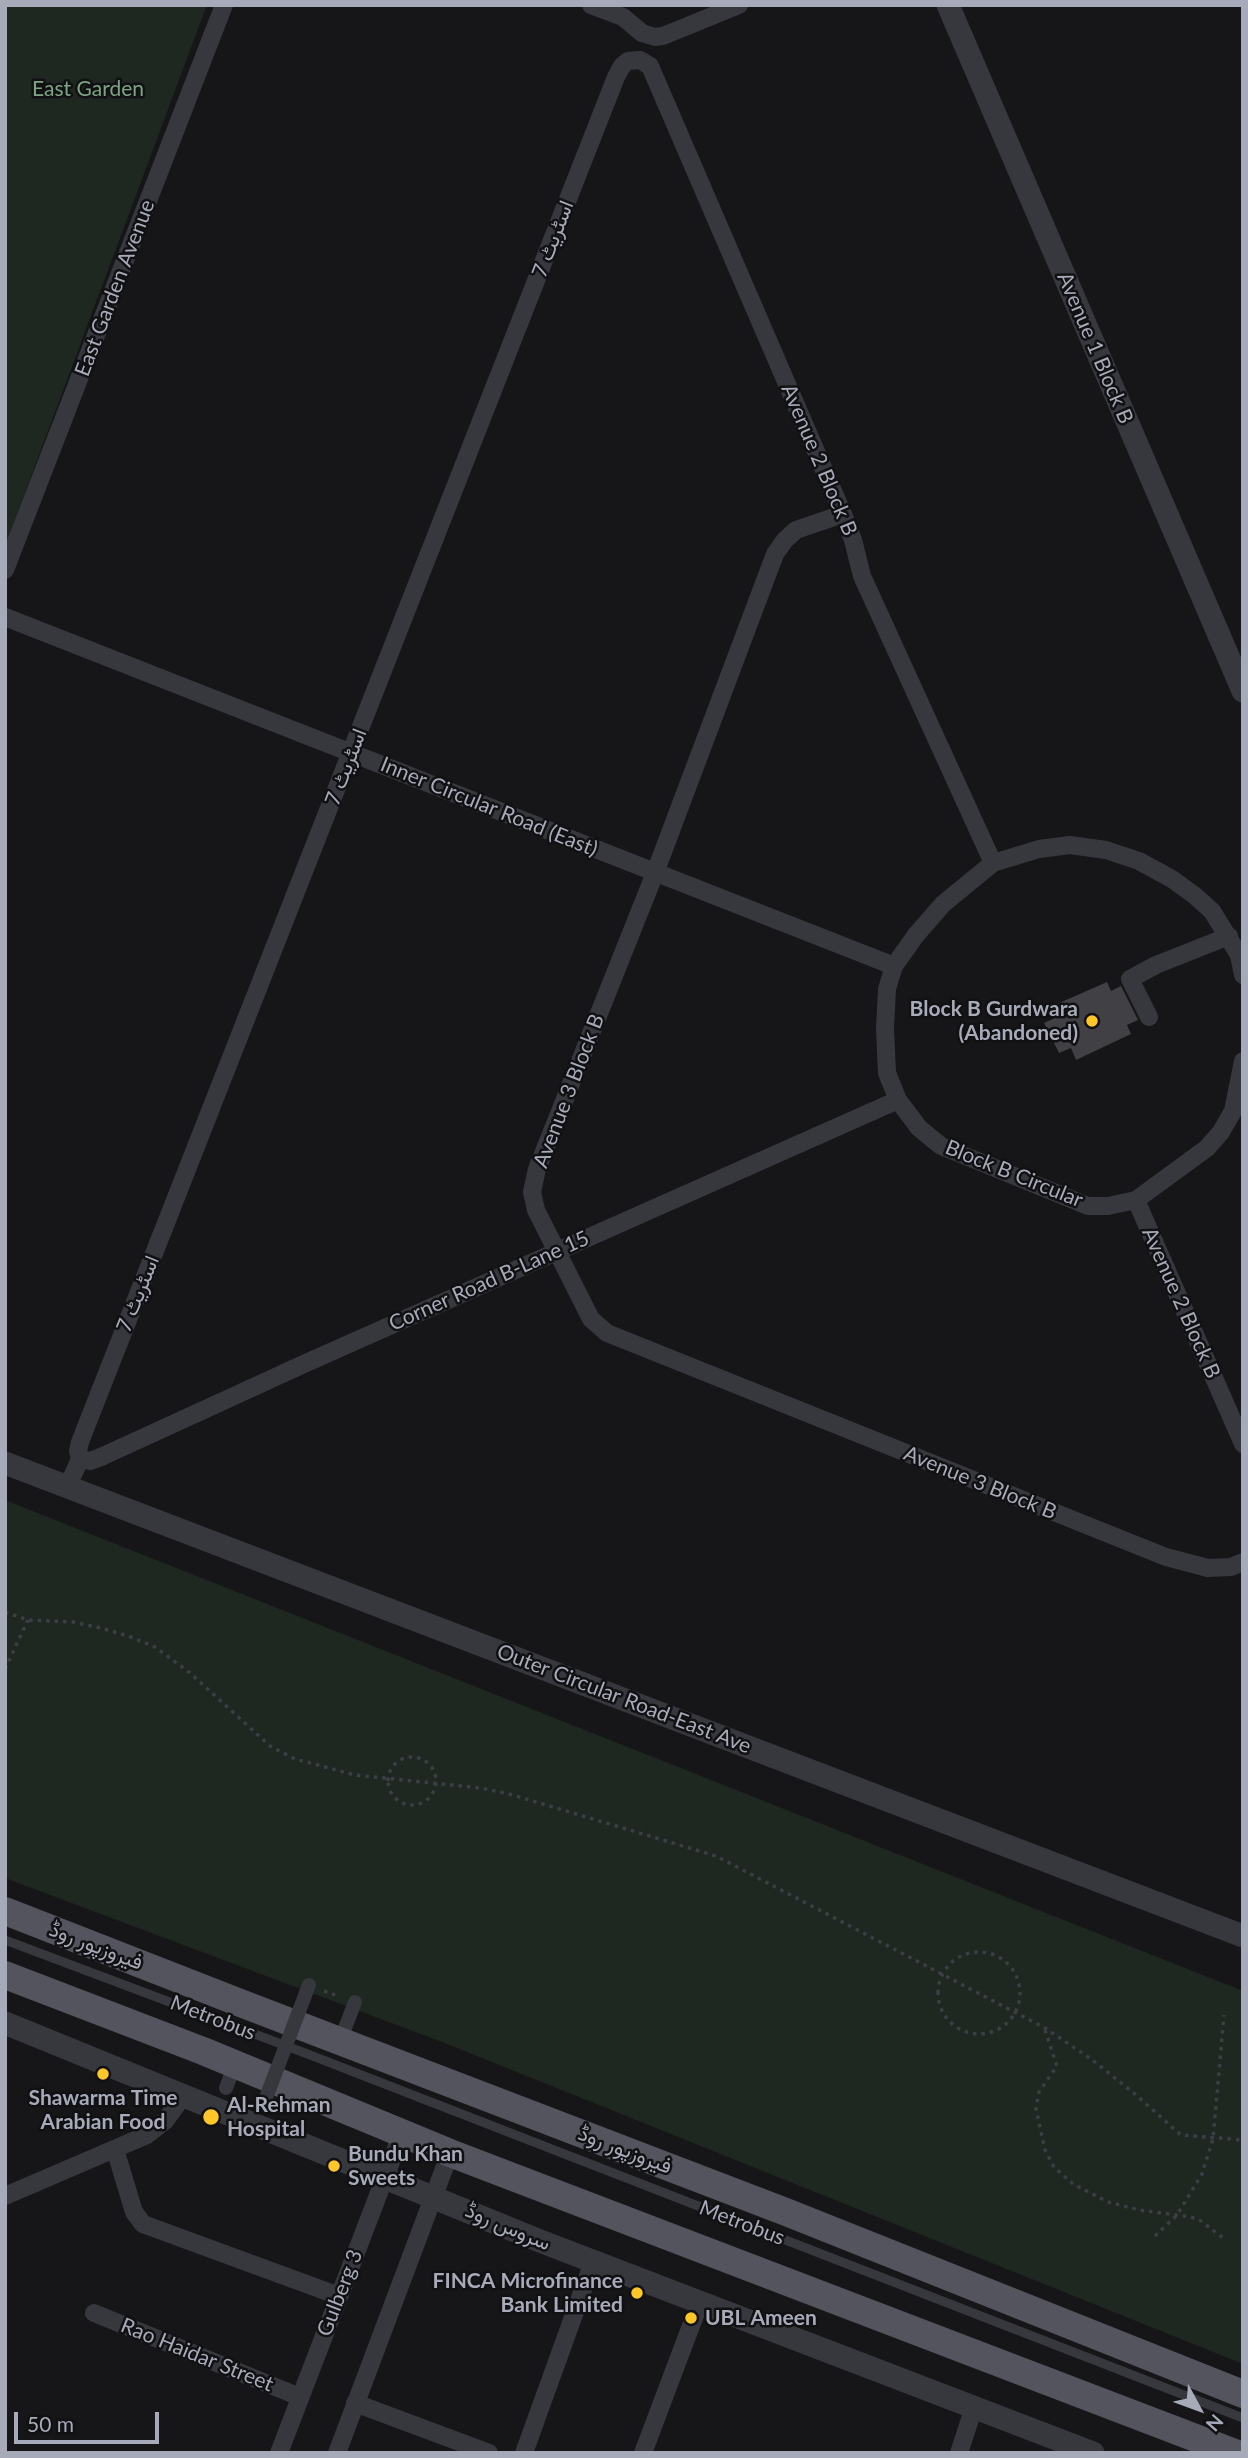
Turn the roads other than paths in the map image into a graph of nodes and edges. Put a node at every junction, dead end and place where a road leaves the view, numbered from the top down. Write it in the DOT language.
graph roads {
  1 [pos="224,5"];
  2 [pos="591,5"];
  3 [pos="739,5"];
  4 [pos="948,5"];
  5 [pos="647,36"];
  6 [pos="640,60"];
  7 [pos="843,514"];
  8 [pos="5,570"];
  9 [pos="5,617"];
  10 [pos="1243,691"];
  11 [pos="351,753"];
  12 [pos="993,863"];
  13 [pos="655,873"];
  14 [pos="1229,936"];
  15 [pos="1241,954"];
  16 [pos="894,966"];
  17 [pos="1243,975"];
  18 [pos="1149,1017"];
  19 [pos="1243,1061"];
  20 [pos="898,1100"];
  21 [pos="1136,1200"];
  22 [pos="555,1251"];
  23 [pos="1243,1444"];
  24 [pos="80,1459"];
  25 [pos="5,1463"];
  26 [pos="68,1486"];
  27 [pos="1243,1562"];
  28 [pos="5,1911"];
  29 [pos="1243,1936"];
  30 [pos="5,1940"];
  31 [pos="5,1975"];
  32 [pos="309,1985"];
  33 [pos="355,2002"];
  34 [pos="5,2023"];
  35 [pos="340,2042"];
  36 [pos="184,2095"];
  37 [pos="264,2103"];
  38 [pos="402,2133"];
  39 [pos="115,2149"];
  40 [pos="450,2154"];
  41 [pos="385,2176"];
  42 [pos="5,2196"];
  43 [pos="434,2196"];
  44 [pos="593,2262"];
  45 [pos="339,2296"];
  46 [pos="700,2302"];
  47 [pos="94,2313"];
  48 [pos="1243,2394"];
  49 [pos="300,2397"];
  50 [pos="355,2403"];
  51 [pos="974,2407"];
  52 [pos="1243,2418"];
  53 [pos="279,2453"];
  54 [pos="337,2453"];
  55 [pos="489,2453"];
  56 [pos="524,2453"];
  57 [pos="643,2453"];
  58 [pos="959,2453"];
  59 [pos="1093,2453"];
  60 [pos="1235,2453"];
  1 -- 8 [label="street, East Garden Avenue"];
  2 -- 5 [label="street"];
  3 -- 5 [label="street"];
  4 -- 10 [label="street, Avenue 1 Block B"];
  5 -- 6 [label="street"];
  6 -- 7 [label="street, Avenue 2 Block B"];
  6 -- 11 [label="street, اسٹریٹ 7"];
  7 -- 12 [label="street, Avenue 2 Block B"];
  7 -- 13 [label="street, Avenue 3 Block B"];
  9 -- 11 [label="street, Inner Circular Road (East)"];
  11 -- 13 [label="street, Inner Circular Road (East)"];
  11 -- 24 [label="street, اسٹریٹ 7"];
  12 -- 14 [label="street, Block B Circular"];
  12 -- 16 [label="street, Block B Circular"];
  13 -- 16 [label="street, Inner Circular Road (East)"];
  13 -- 22 [label="street, Avenue 3 Block B"];
  14 -- 15 [label="street, Block B Circular"];
  14 -- 18 [label="street"];
  15 -- 17 [label="street, Block B Circular"];
  16 -- 20 [label="street, Block B Circular"];
  19 -- 21 [label="street, Block B Circular"];
  20 -- 21 [label="street, Block B Circular"];
  20 -- 22 [label="street, Corner Road B-Lane 15"];
  21 -- 23 [label="street, Avenue 2 Block B"];
  22 -- 24 [label="street, Corner Road B-Lane 15"];
  22 -- 27 [label="street, Avenue 3 Block B"];
  24 -- 26 [label="street, اسٹریٹ 7"];
  25 -- 26 [label="street, Outer Circular Road-East Ave"];
  26 -- 29 [label="street, Outer Circular Road-East Ave"];
  28 -- 35 [label="main road, فیروزپور روڈ"];
  30 -- 52 [label="lane, Metrobus"];
  31 -- 38 [label="main road"];
  32 -- 37 [label="street, bridge"];
  33 -- 35 [label="street"];
  34 -- 36 [label="street, سروس روڈ"];
  35 -- 48 [label="main road, فیروزپور روڈ"];
  36 -- 39 [label="street"];
  36 -- 41 [label="street, سروس روڈ"];
  38 -- 40 [label="main road"];
  38 -- 41 [label="street, Gulberg 3"];
  39 -- 42 [label="street"];
  39 -- 45 [label="street"];
  40 -- 43 [label="street"];
  40 -- 60 [label="main road"];
  41 -- 43 [label="street, سروس روڈ"];
  41 -- 45 [label="street, Gulberg 3"];
  43 -- 44 [label="street, سروس روڈ"];
  43 -- 50 [label="street"];
  44 -- 46 [label="street, سروس روڈ"];
  44 -- 56 [label="street"];
  45 -- 49 [label="street, Gulberg 3"];
  46 -- 51 [label="street, سروس روڈ"];
  46 -- 57 [label="street"];
  47 -- 49 [label="street, Rao Haidar Street"];
  49 -- 53 [label="street, Gulberg 3"];
  50 -- 54 [label="street"];
  50 -- 55 [label="street"];
  51 -- 58 [label="street"];
  51 -- 59 [label="street, سروس روڈ"];
}
